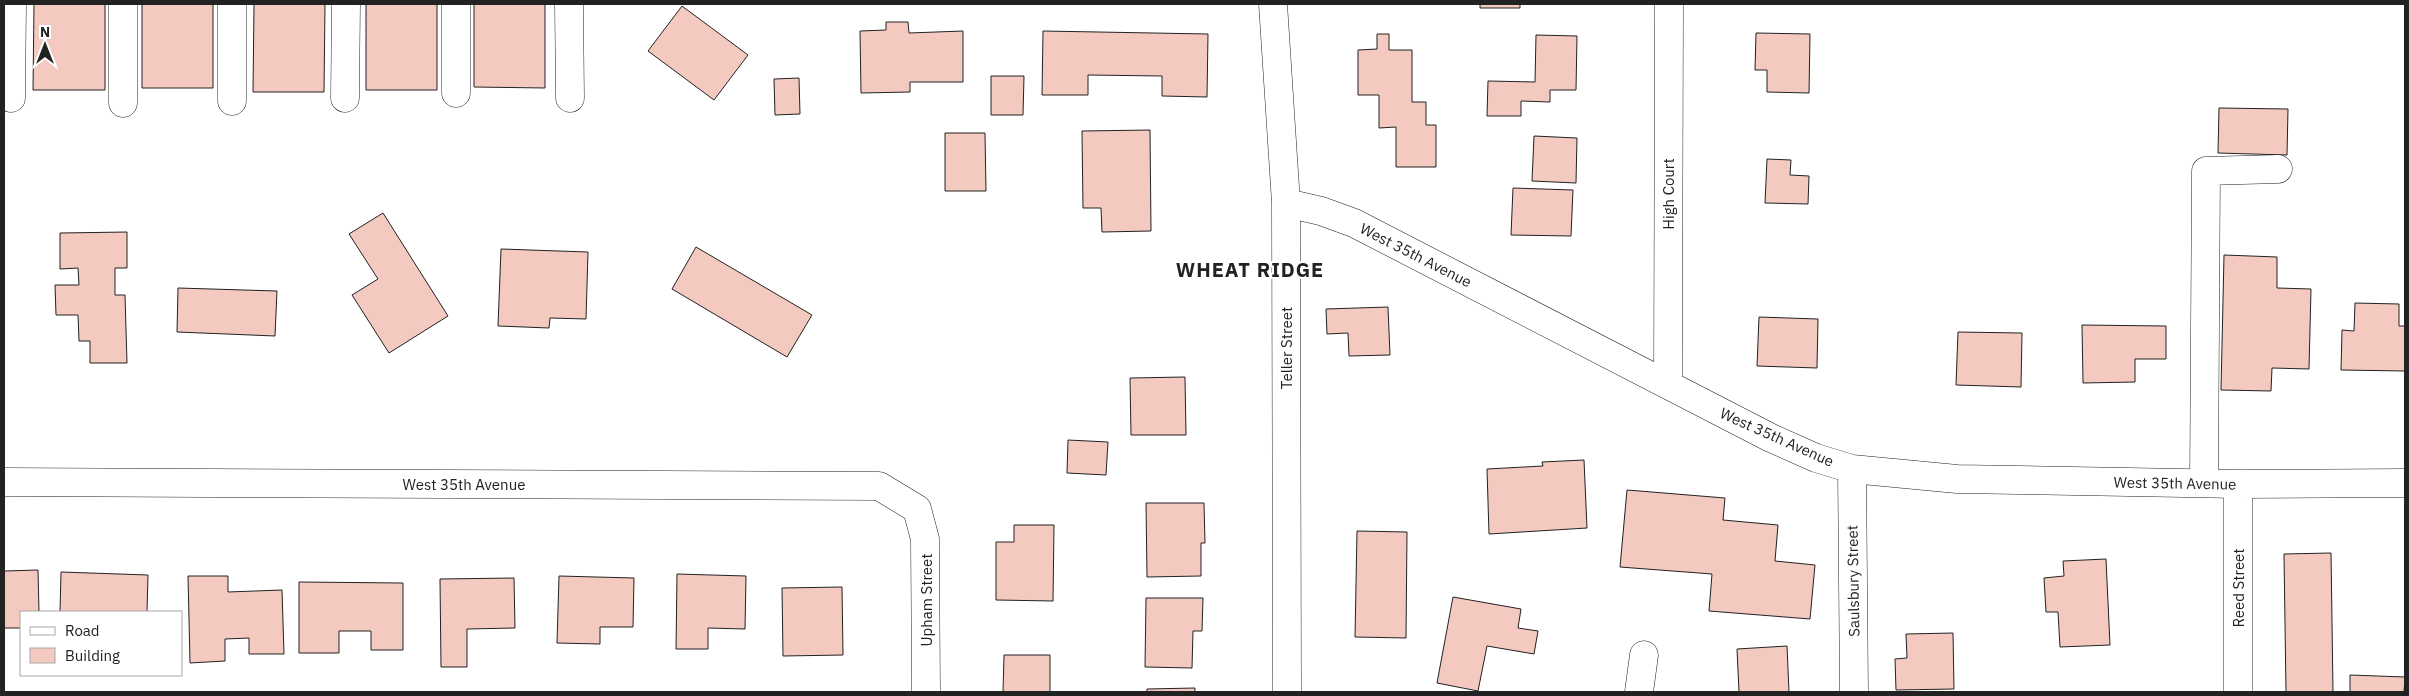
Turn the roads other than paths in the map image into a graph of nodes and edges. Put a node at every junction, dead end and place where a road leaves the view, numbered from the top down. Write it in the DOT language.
graph roads {
  1 [pos="12,4"];
  2 [pos="123,4"];
  3 [pos="232,4"];
  4 [pos="346,4"];
  5 [pos="456,4"];
  6 [pos="569,4"];
  7 [pos="1274,4"];
  8 [pos="1669,4"];
  9 [pos="456,93"];
  10 [pos="11,98"];
  11 [pos="345,98"];
  12 [pos="570,98"];
  13 [pos="232,101"];
  14 [pos="124,102"];
  15 [pos="2278,169"];
  16 [pos="1286,203"];
  17 [pos="1668,384"];
  18 [pos="1852,469"];
  19 [pos="4,482"];
  20 [pos="2204,483"];
  21 [pos="2405,483"];
  22 [pos="2238,484"];
  23 [pos="917,509"];
  24 [pos="1644,655"];
  25 [pos="926,692"];
  26 [pos="1287,692"];
  27 [pos="1639,692"];
  28 [pos="1854,692"];
  29 [pos="2238,692"];
  1 -- 10 [label="street"];
  2 -- 14 [label="street"];
  3 -- 13 [label="street"];
  4 -- 11 [label="street"];
  5 -- 9 [label="street"];
  6 -- 12 [label="street"];
  7 -- 16 [label="street, Teller Street"];
  8 -- 17 [label="street, High Court"];
  15 -- 20 [label="street"];
  16 -- 17 [label="street, West 35th Avenue"];
  16 -- 26 [label="street, Teller Street"];
  17 -- 18 [label="street, West 35th Avenue"];
  18 -- 20 [label="street, West 35th Avenue"];
  18 -- 28 [label="street, Saulsbury Street"];
  19 -- 23 [label="street, West 35th Avenue"];
  20 -- 22 [label="street, West 35th Avenue"];
  21 -- 22 [label="street, West 35th Avenue"];
  22 -- 29 [label="street, Reed Street"];
  23 -- 25 [label="street, Upham Street"];
  24 -- 27 [label="street"];
}
